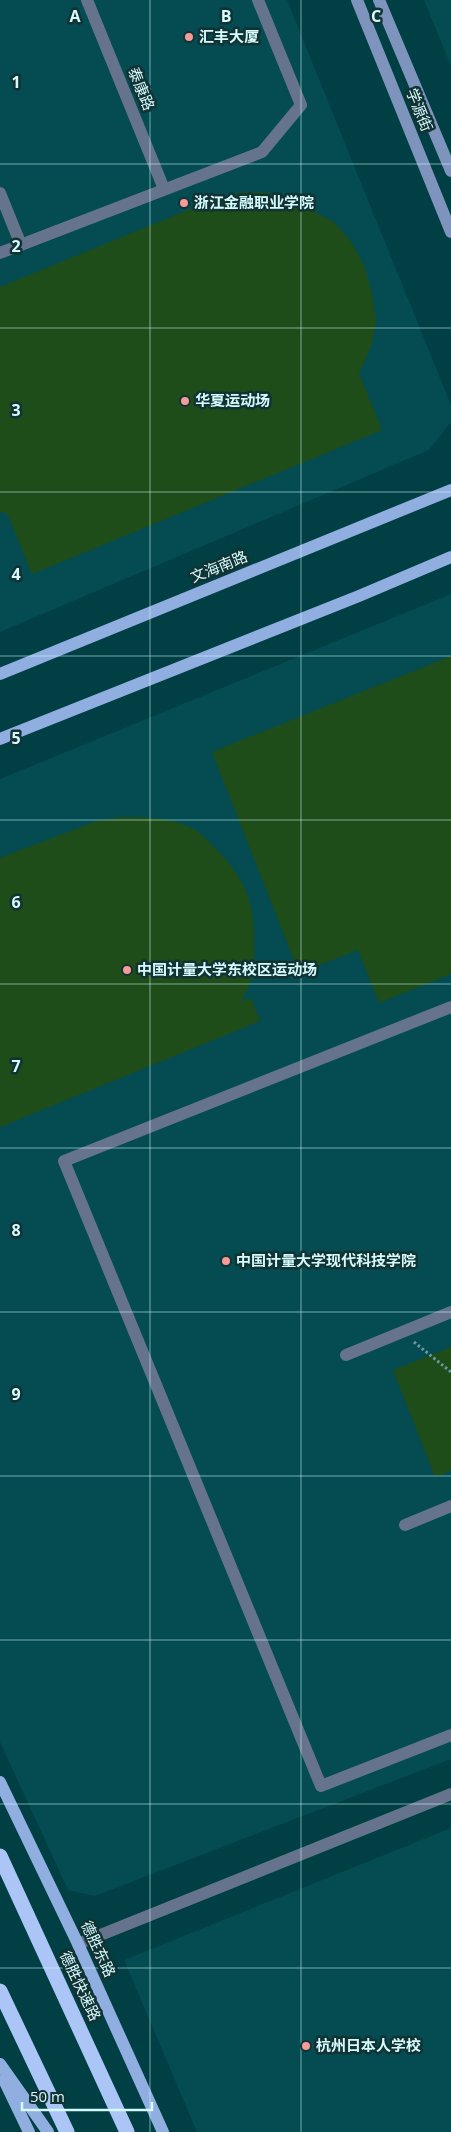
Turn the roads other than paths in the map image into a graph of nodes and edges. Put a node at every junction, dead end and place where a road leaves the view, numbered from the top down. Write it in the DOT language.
graph roads {
  1 [pos="87,0"];
  2 [pos="258,0"];
  3 [pos="357,0"];
  4 [pos="379,0"];
  5 [pos="451,171"];
  6 [pos="164,189"];
  7 [pos="0,193"];
  8 [pos="451,232"];
  9 [pos="21,244"];
  10 [pos="0,253"];
  11 [pos="451,490"];
  12 [pos="451,557"];
  13 [pos="0,674"];
  14 [pos="0,739"];
  15 [pos="451,1007"];
  16 [pos="451,1312"];
  17 [pos="346,1355"];
  18 [pos="451,1506"];
  19 [pos="406,1525"];
  20 [pos="451,1735"];
  21 [pos="0,1782"];
  22 [pos="451,1794"];
  23 [pos="0,1856"];
  24 [pos="78,1944"];
  25 [pos="0,1991"];
  26 [pos="0,2064"];
  27 [pos="0,2071"];
  28 [pos="29,2132"];
  29 [pos="48,2132"];
  30 [pos="67,2132"];
  31 [pos="127,2132"];
  32 [pos="164,2132"];
  1 -- 6 [label="street, 泰康路"];
  2 -- 6 [label="street"];
  3 -- 8 [label="main road, 学源街"];
  4 -- 5 [label="main road"];
  6 -- 9 [label="street"];
  7 -- 9 [label="street"];
  9 -- 10 [label="street"];
  11 -- 13 [label="main road, 文海南路"];
  12 -- 14 [label="main road"];
  15 -- 20 [label="street"];
  16 -- 17 [label="street"];
  18 -- 19 [label="street"];
  21 -- 24 [label="main road, 德胜东路"];
  22 -- 24 [label="street"];
  23 -- 31 [label="highway, 德胜快速路"];
  24 -- 32 [label="main road, 德胜东路"];
  25 -- 30 [label="highway"];
  26 -- 29 [label="main road"];
  27 -- 28 [label="main road"];
}
